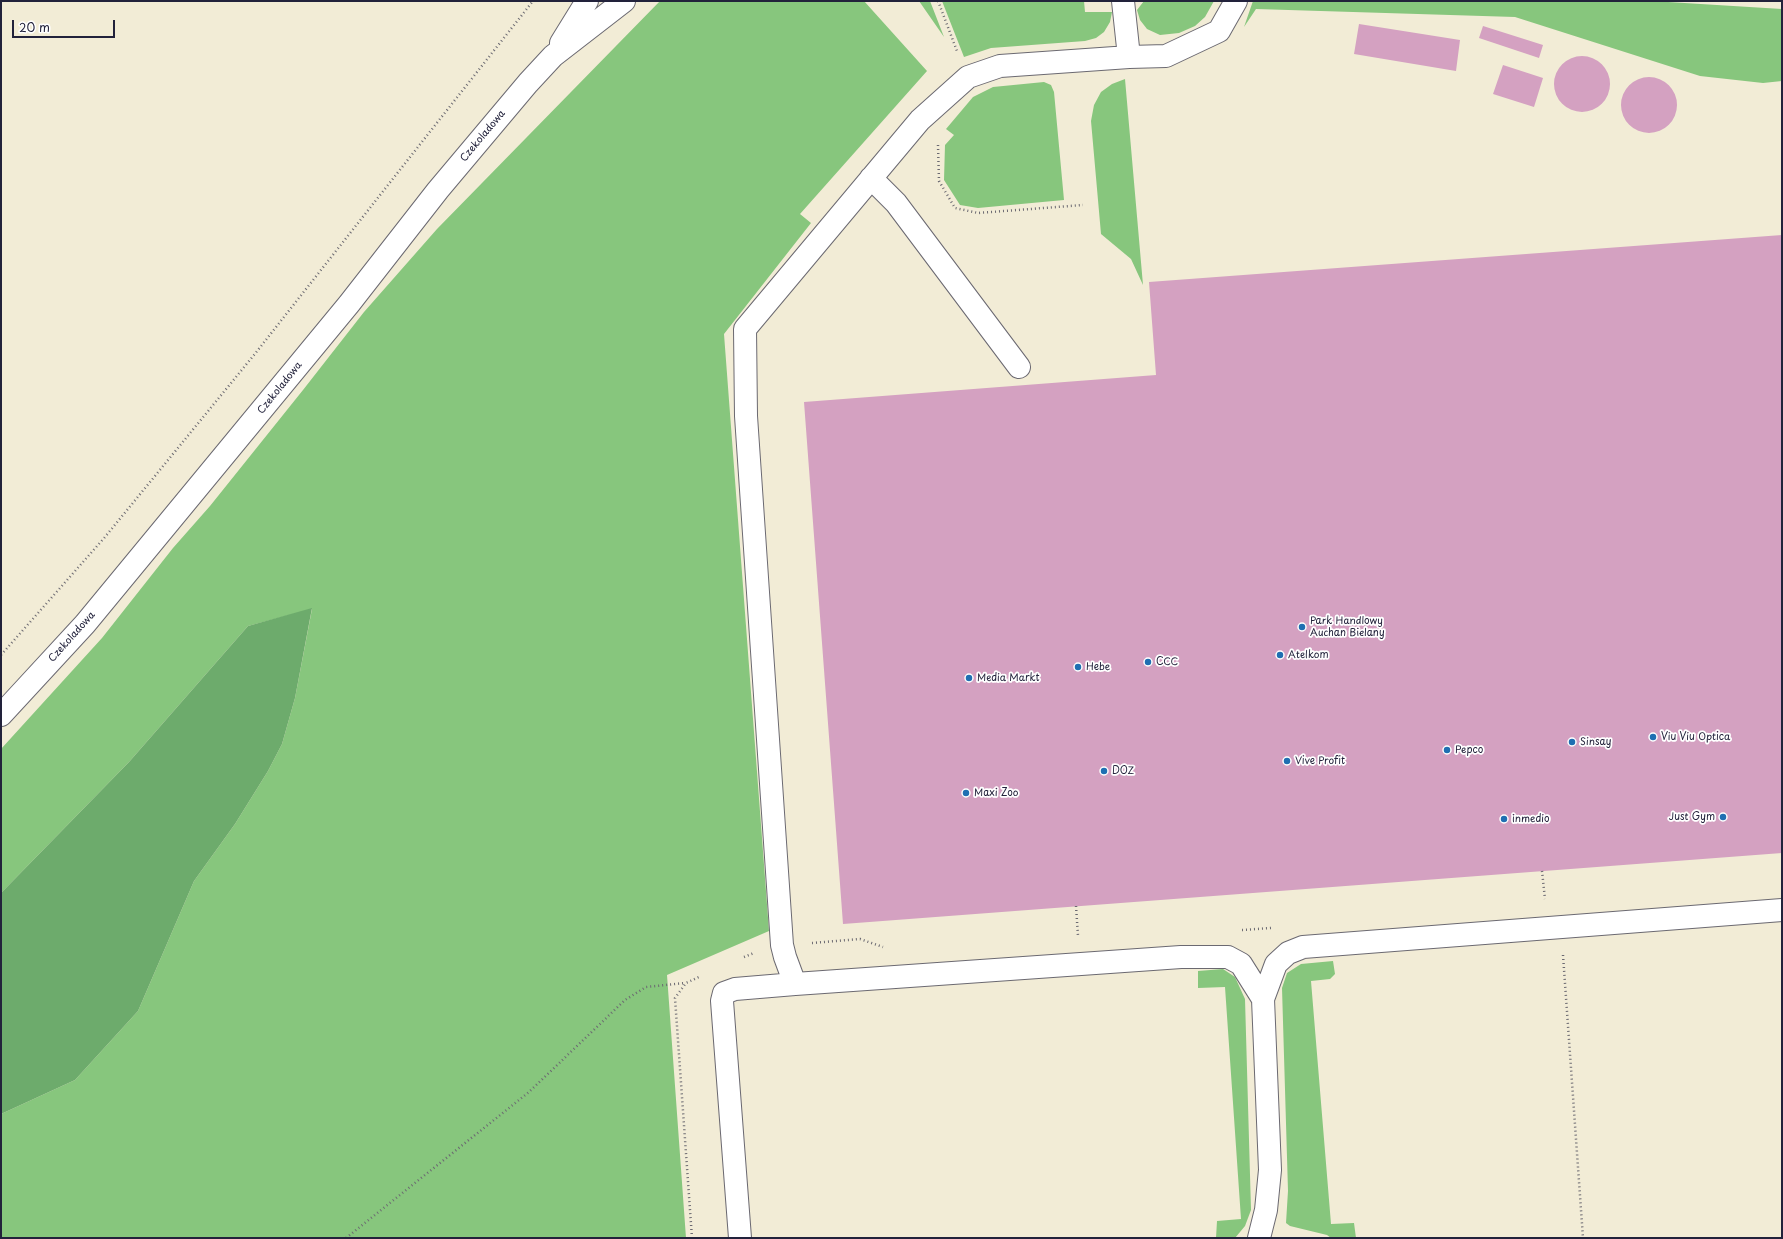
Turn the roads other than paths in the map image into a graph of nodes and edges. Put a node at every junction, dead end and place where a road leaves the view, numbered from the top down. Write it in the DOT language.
graph roads {
  1 [pos="587,1"];
  2 [pos="624,1"];
  3 [pos="1124,1"];
  4 [pos="1236,1"];
  5 [pos="553,56"];
  6 [pos="1129,57"];
  7 [pos="871,178"];
  8 [pos="1019,367"];
  9 [pos="1,715"];
  10 [pos="1782,910"];
  11 [pos="795,984"];
  12 [pos="1263,999"];
  13 [pos="740,1238"];
  14 [pos="1259,1238"];
  1 -- 5 [label="main road, Czekoladowa"];
  2 -- 5 [label="main road, Czekoladowa"];
  3 -- 6 [label="main road"];
  4 -- 6 [label="main road"];
  5 -- 9 [label="main road, Czekoladowa"];
  6 -- 7 [label="main road"];
  7 -- 8 [label="main road"];
  7 -- 11 [label="main road"];
  10 -- 12 [label="main road"];
  11 -- 12 [label="main road"];
  11 -- 13 [label="main road"];
  12 -- 14 [label="main road"];
}
